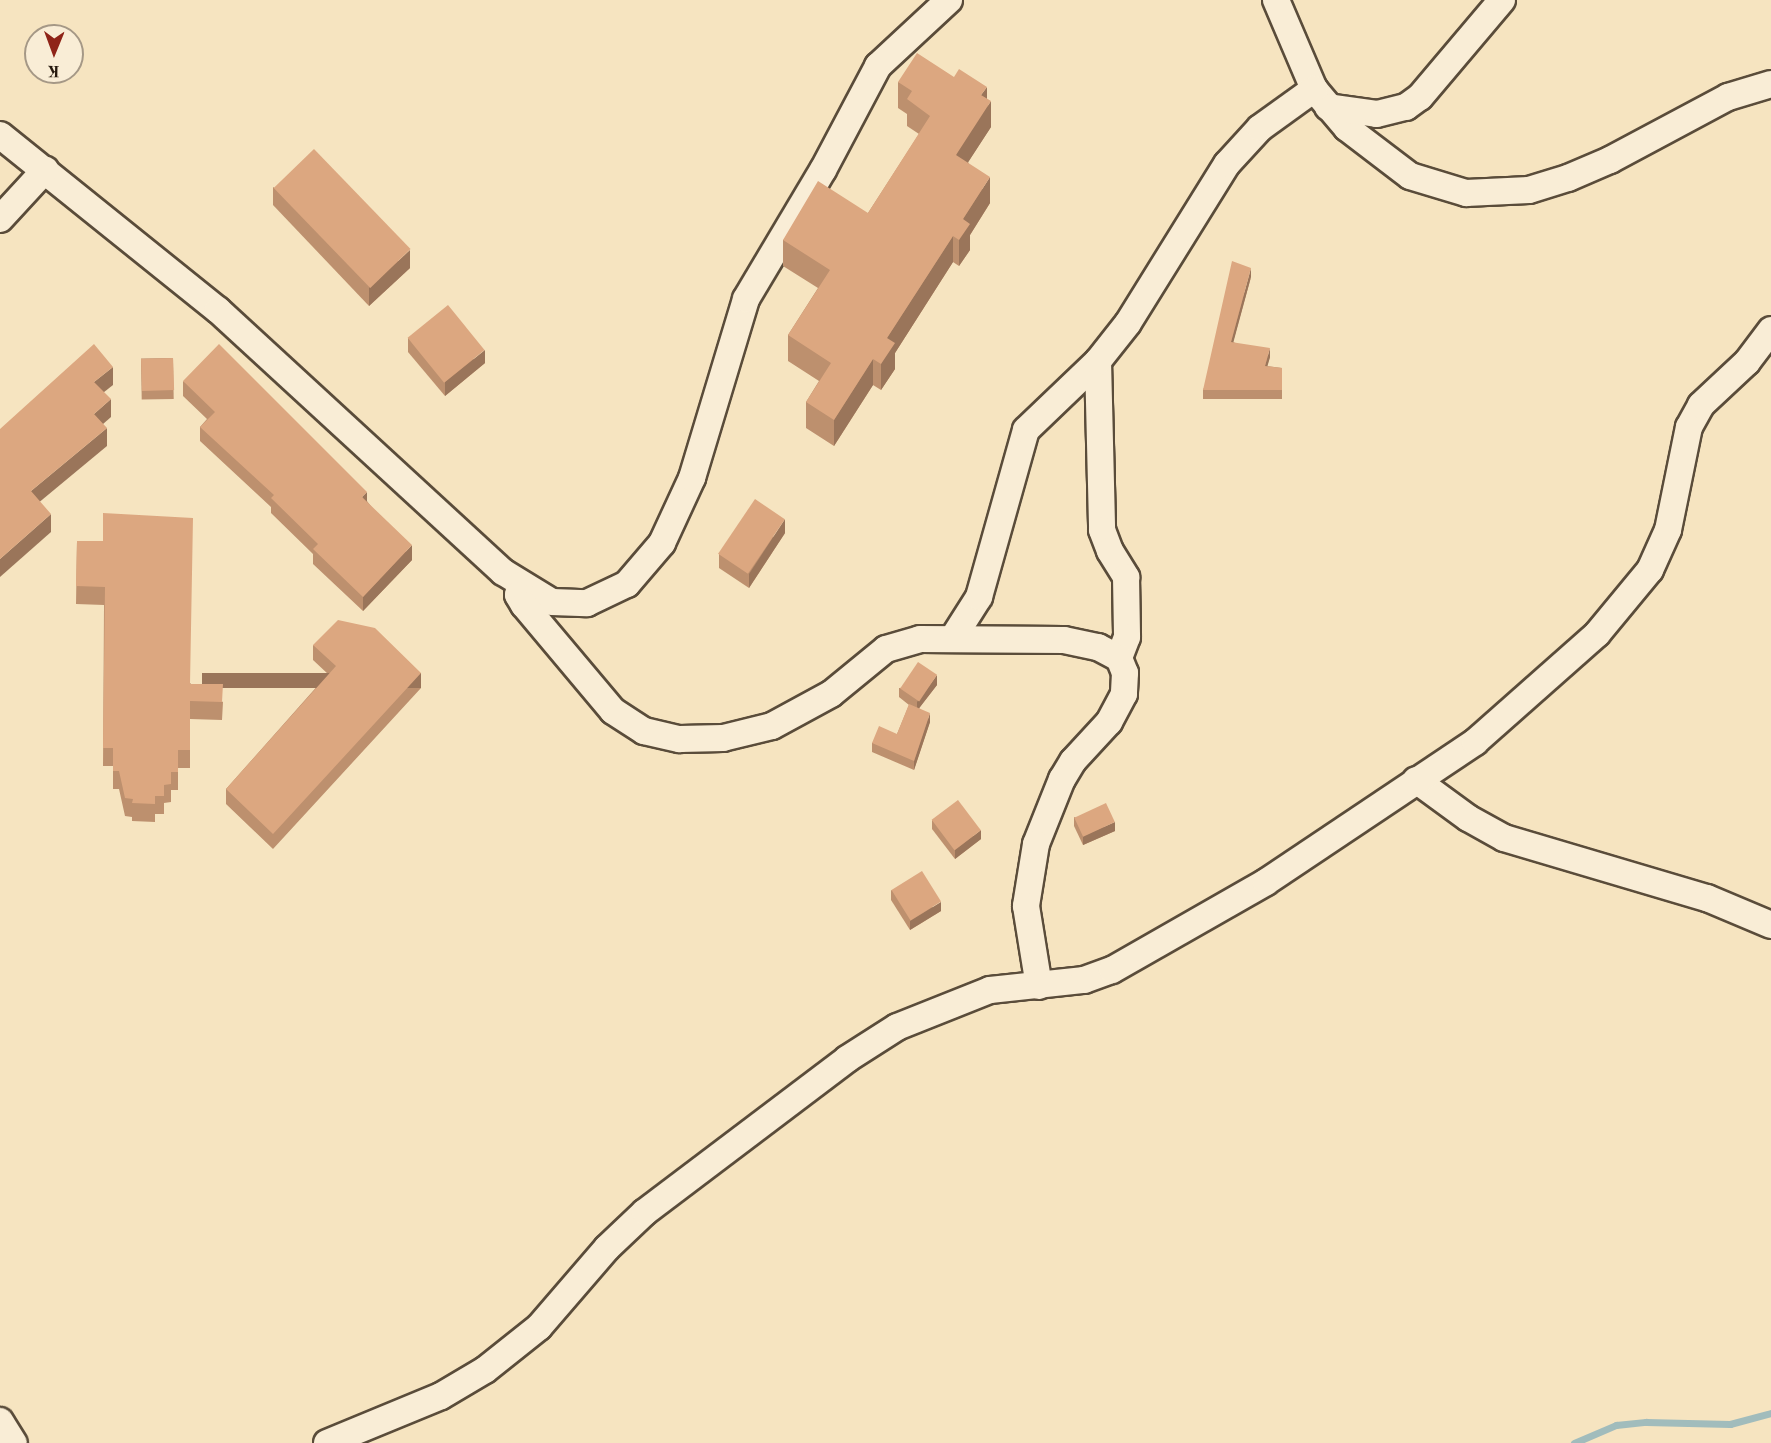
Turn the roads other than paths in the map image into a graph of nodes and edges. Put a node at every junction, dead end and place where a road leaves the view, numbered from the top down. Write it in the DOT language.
graph roads {
  1 [pos="949,0"];
  2 [pos="1276,0"];
  3 [pos="1502,0"];
  4 [pos="1771,84"];
  5 [pos="1321,98"];
  6 [pos="0,135"];
  7 [pos="45,170"];
  8 [pos="0,219"];
  9 [pos="1771,330"];
  10 [pos="1098,361"];
  11 [pos="520,585"];
  12 [pos="953,638"];
  13 [pos="1119,658"];
  14 [pos="1416,780"];
  15 [pos="1771,925"];
  16 [pos="1039,986"];
  17 [pos="0,1421"];
  18 [pos="14,1443"];
  19 [pos="327,1443"];
  1 -- 11 [label="street"];
  2 -- 5 [label="street"];
  3 -- 5 [label="street"];
  4 -- 5 [label="street"];
  5 -- 10 [label="street"];
  6 -- 7 [label="street"];
  7 -- 8 [label="street"];
  7 -- 11 [label="street"];
  9 -- 14 [label="street"];
  10 -- 12 [label="street"];
  10 -- 13 [label="street"];
  11 -- 12 [label="street"];
  12 -- 13 [label="street"];
  13 -- 16 [label="street"];
  14 -- 15 [label="street"];
  14 -- 16 [label="street"];
  16 -- 19 [label="street"];
  17 -- 18 [label="street"];
}
